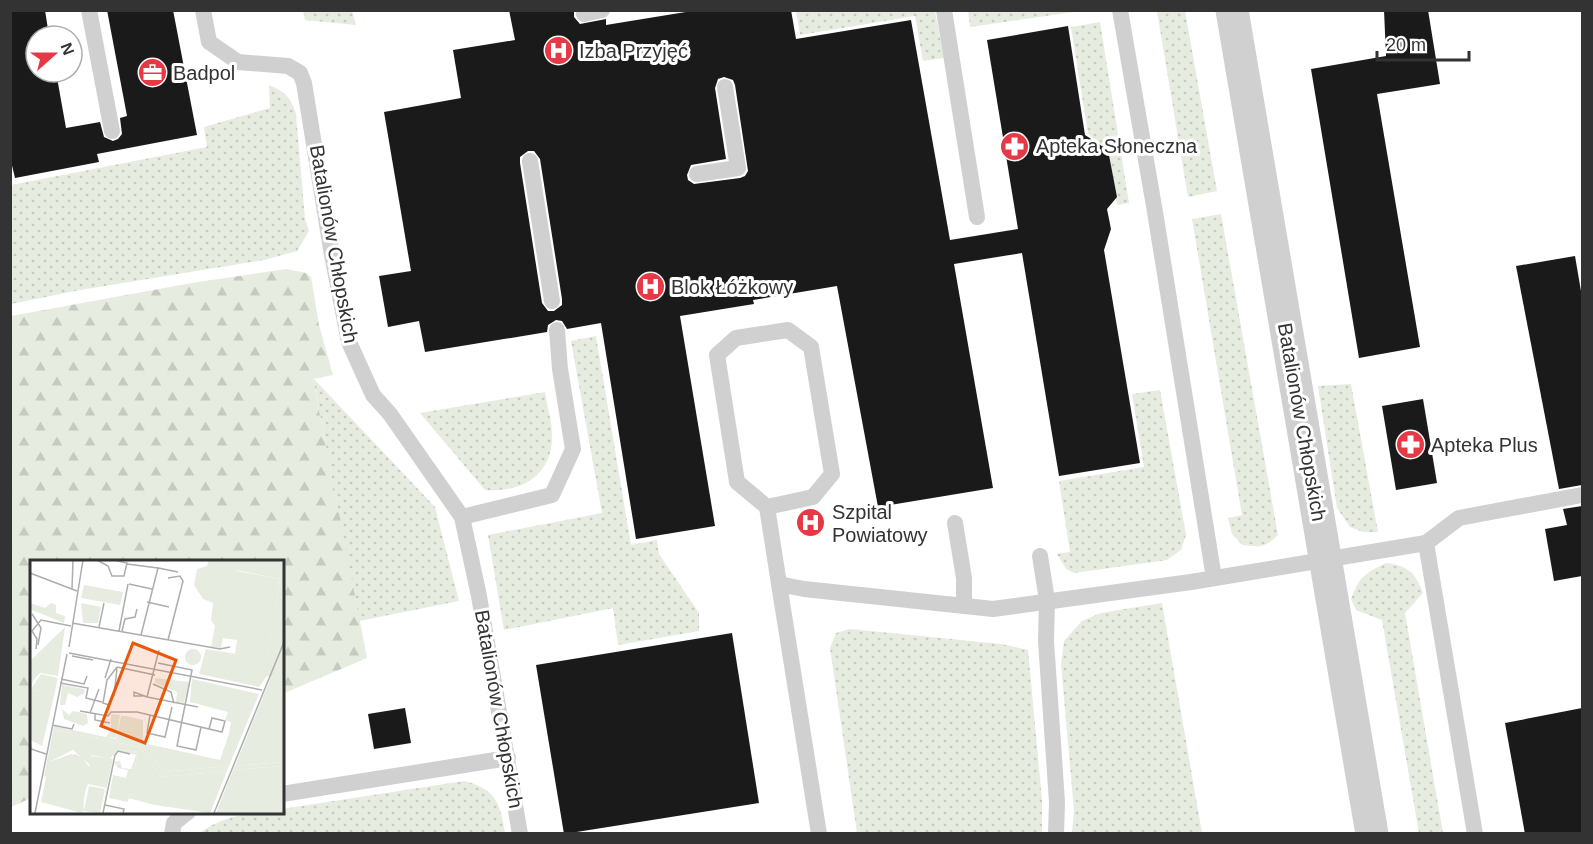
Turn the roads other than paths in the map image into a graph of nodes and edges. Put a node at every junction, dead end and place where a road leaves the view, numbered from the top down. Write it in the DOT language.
graph roads {
  1 [pos="89,10"];
  2 [pos="202,10"];
  3 [pos="602,10"];
  4 [pos="944,10"];
  5 [pos="1120,10"];
  6 [pos="1232,10"];
  7 [pos="584,14"];
  8 [pos="725,87"];
  9 [pos="112,131"];
  10 [pos="530,161"];
  11 [pos="697,174"];
  12 [pos="977,218"];
  13 [pos="552,301"];
  14 [pos="557,330"];
  15 [pos="1582,495"];
  16 [pos="767,507"];
  17 [pos="462,517"];
  18 [pos="956,523"];
  19 [pos="1426,543"];
  20 [pos="1040,556"];
  21 [pos="1326,560"];
  22 [pos="1214,578"];
  23 [pos="779,584"];
  24 [pos="1047,600"];
  25 [pos="964,606"];
  26 [pos="508,758"];
  27 [pos="284,794"];
  28 [pos="187,814"];
  29 [pos="172,834"];
  30 [pos="520,834"];
  31 [pos="819,834"];
  32 [pos="1056,834"];
  33 [pos="1372,834"];
  34 [pos="1475,834"];
  1 -- 9 [label="lane"];
  2 -- 17 [label="lane, Batalionów Chłopskich"];
  3 -- 7 [label="lane"];
  4 -- 12 [label="lane"];
  5 -- 22 [label="lane"];
  6 -- 21 [label="street, Batalionów Chłopskich"];
  8 -- 11 [label="lane"];
  10 -- 13 [label="lane"];
  14 -- 17 [label="lane"];
  15 -- 19 [label="lane"];
  16 -- 16 [label="lane"];
  16 -- 23 [label="lane"];
  17 -- 26 [label="lane, Batalionów Chłopskich"];
  18 -- 25 [label="lane"];
  19 -- 21 [label="lane"];
  19 -- 34 [label="lane"];
  20 -- 24 [label="lane"];
  21 -- 22 [label="lane"];
  21 -- 33 [label="street, Batalionów Chłopskich"];
  22 -- 24 [label="lane"];
  23 -- 25 [label="lane"];
  23 -- 31 [label="lane"];
  24 -- 25 [label="lane"];
  24 -- 32 [label="lane"];
  26 -- 27 [label="lane"];
  26 -- 30 [label="lane, Batalionów Chłopskich"];
  28 -- 29 [label="lane"];
}
